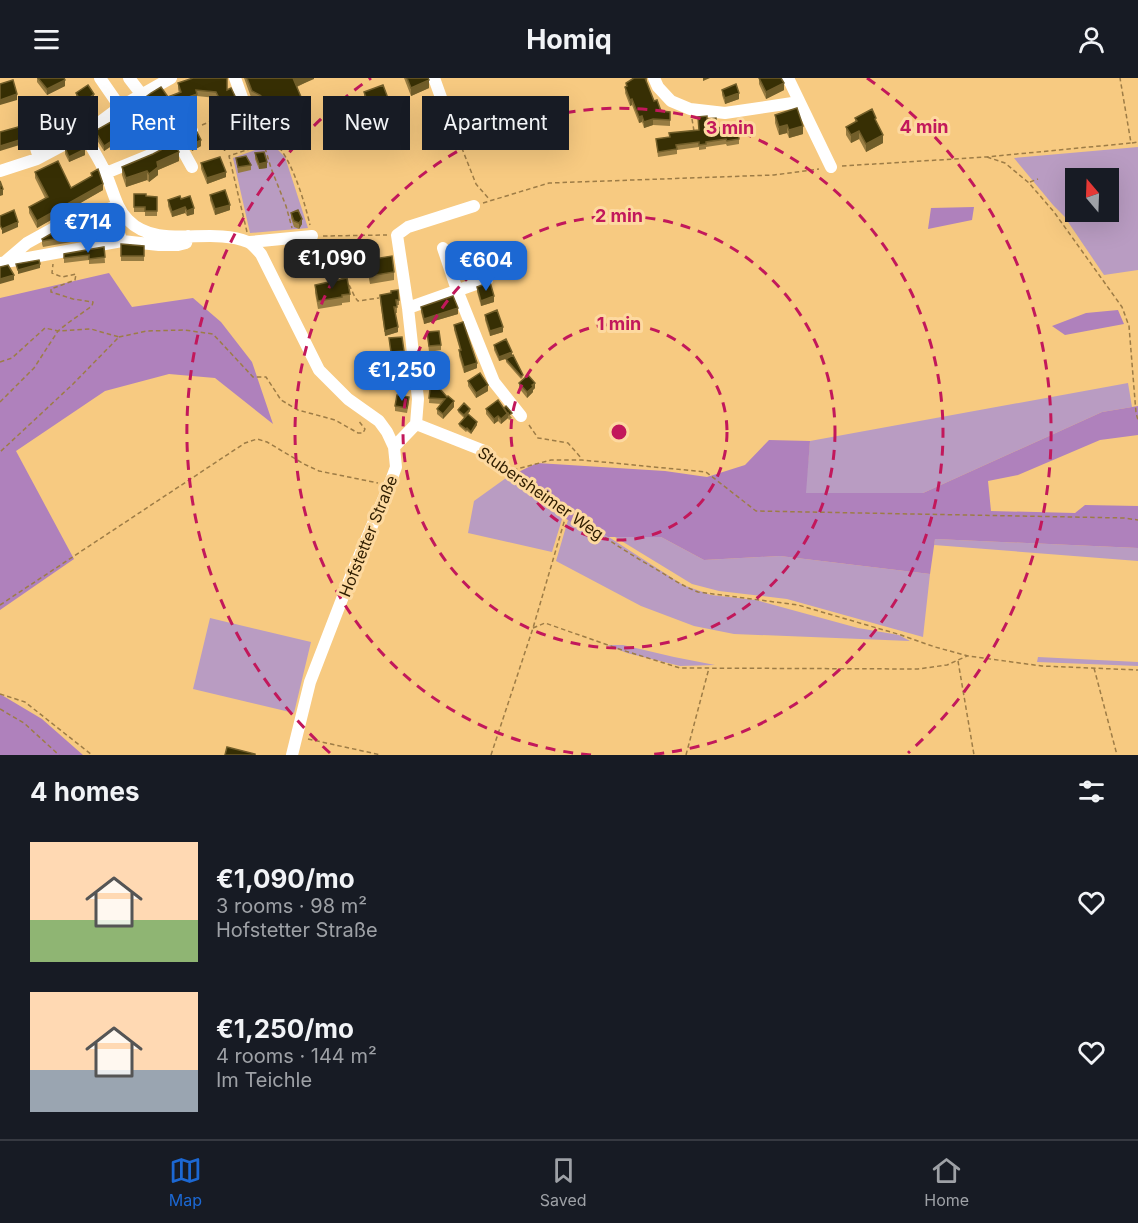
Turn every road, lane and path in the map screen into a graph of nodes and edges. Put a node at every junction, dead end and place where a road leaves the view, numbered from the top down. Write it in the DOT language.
graph roads {
  1 [pos="100,78"];
  2 [pos="129,78"];
  3 [pos="171,78"];
  4 [pos="235,78"];
  5 [pos="434,78"];
  6 [pos="654,78"];
  7 [pos="788,78"];
  8 [pos="1120,78"];
  9 [pos="142,94"];
  10 [pos="112,96"];
  11 [pos="139,96"];
  12 [pos="241,96"];
  13 [pos="440,96"];
  14 [pos="799,102"];
  15 [pos="1138,142"];
  16 [pos="1131,143"];
  17 [pos="37,150"];
  18 [pos="54,150"];
  19 [pos="93,150"];
  20 [pos="159,150"];
  21 [pos="183,150"];
  22 [pos="282,150"];
  23 [pos="462,150"];
  24 [pos="986,157"];
  25 [pos="39,158"];
  26 [pos="192,167"];
  27 [pos="831,167"];
  28 [pos="0,171"];
  29 [pos="106,173"];
  30 [pos="1038,179"];
  31 [pos="1029,183"];
  32 [pos="490,201"];
  33 [pos="474,206"];
  34 [pos="113,207"];
  35 [pos="397,235"];
  36 [pos="188,236"];
  37 [pos="302,237"];
  38 [pos="122,241"];
  39 [pos="256,241"];
  40 [pos="443,248"];
  41 [pos="50,255"];
  42 [pos="3,262"];
  43 [pos="488,280"];
  44 [pos="457,290"];
  45 [pos="382,297"];
  46 [pos="408,308"];
  47 [pos="58,331"];
  48 [pos="119,337"];
  49 [pos="0,362"];
  50 [pos="0,402"];
  51 [pos="352,415"];
  52 [pos="521,416"];
  53 [pos="1138,420"];
  54 [pos="416,424"];
  55 [pos="394,447"];
  56 [pos="0,452"];
  57 [pos="487,452"];
  58 [pos="582,460"];
  59 [pos="512,470"];
  60 [pos="389,486"];
  61 [pos="568,511"];
  62 [pos="1138,520"];
  63 [pos="0,605"];
  64 [pos="533,628"];
  65 [pos="968,656"];
  66 [pos="958,660"];
  67 [pos="1094,667"];
  68 [pos="709,668"];
  69 [pos="1138,670"];
  70 [pos="0,694"];
  71 [pos="0,709"];
  72 [pos="296,736"];
  73 [pos="59,755"];
  74 [pos="92,755"];
  75 [pos="292,755"];
  76 [pos="381,755"];
  77 [pos="492,755"];
  78 [pos="686,755"];
  79 [pos="974,755"];
  80 [pos="1117,755"];
  1 -- 10 [label="street"];
  2 -- 9 [label="street"];
  3 -- 9 [label="street"];
  4 -- 12 [label="street"];
  5 -- 13 [label="street"];
  6 -- 14 [label="street"];
  7 -- 14 [label="street"];
  8 -- 16 [label="path"];
  9 -- 11 [label="street"];
  14 -- 27 [label="street"];
  15 -- 16 [label="path"];
  16 -- 24 [label="path"];
  17 -- 25 [label="street"];
  18 -- 25 [label="street"];
  19 -- 29 [label="street"];
  20 -- 29 [label="street"];
  21 -- 26 [label="street"];
  22 -- 37 [label="path"];
  23 -- 32 [label="path"];
  24 -- 27 [label="path"];
  24 -- 31 [label="path"];
  25 -- 28 [label="street"];
  27 -- 32 [label="path"];
  29 -- 34 [label="street"];
  30 -- 31 [label="path"];
  31 -- 53 [label="path"];
  32 -- 33 [label="path"];
  33 -- 35 [label="street"];
  34 -- 36 [label="street"];
  34 -- 38 [label="street"];
  34 -- 42 [label="street"];
  35 -- 37 [label="path"];
  35 -- 46 [label="street"];
  36 -- 38 [label="street"];
  36 -- 39 [label="street"];
  37 -- 39 [label="street"];
  37 -- 39 [label="path"];
  37 -- 45 [label="path"];
  38 -- 41 [label="street"];
  39 -- 55 [label="street"];
  40 -- 44 [label="street"];
  41 -- 42 [label="street"];
  41 -- 47 [label="path"];
  43 -- 44 [label="street"];
  44 -- 46 [label="street"];
  44 -- 52 [label="street"];
  46 -- 54 [label="street"];
  47 -- 48 [label="path"];
  47 -- 49 [label="path"];
  47 -- 50 [label="path"];
  48 -- 51 [label="path"];
  48 -- 56 [label="path"];
  52 -- 58 [label="path"];
  54 -- 55 [label="street"];
  54 -- 57 [label="street, Stubersheimer Weg"];
  55 -- 60 [label="street, Hofstetter Straße"];
  57 -- 59 [label="path, Stubersheimer Weg"];
  58 -- 59 [label="path"];
  58 -- 62 [label="path"];
  59 -- 61 [label="path, Stubersheimer Weg"];
  60 -- 63 [label="path"];
  60 -- 72 [label="street, Hofstetter Straße"];
  61 -- 64 [label="path"];
  61 -- 65 [label="path, Stubersheimer Weg"];
  64 -- 68 [label="path"];
  64 -- 77 [label="path"];
  65 -- 66 [label="path"];
  65 -- 67 [label="path, Stubersheimer Weg"];
  66 -- 68 [label="path"];
  66 -- 79 [label="path"];
  67 -- 69 [label="path, Stubersheimer Weg"];
  67 -- 80 [label="path"];
  68 -- 78 [label="path"];
  70 -- 74 [label="path"];
  71 -- 73 [label="path"];
  72 -- 75 [label="street, Hofstetter Straße"];
  72 -- 76 [label="path"];
}
